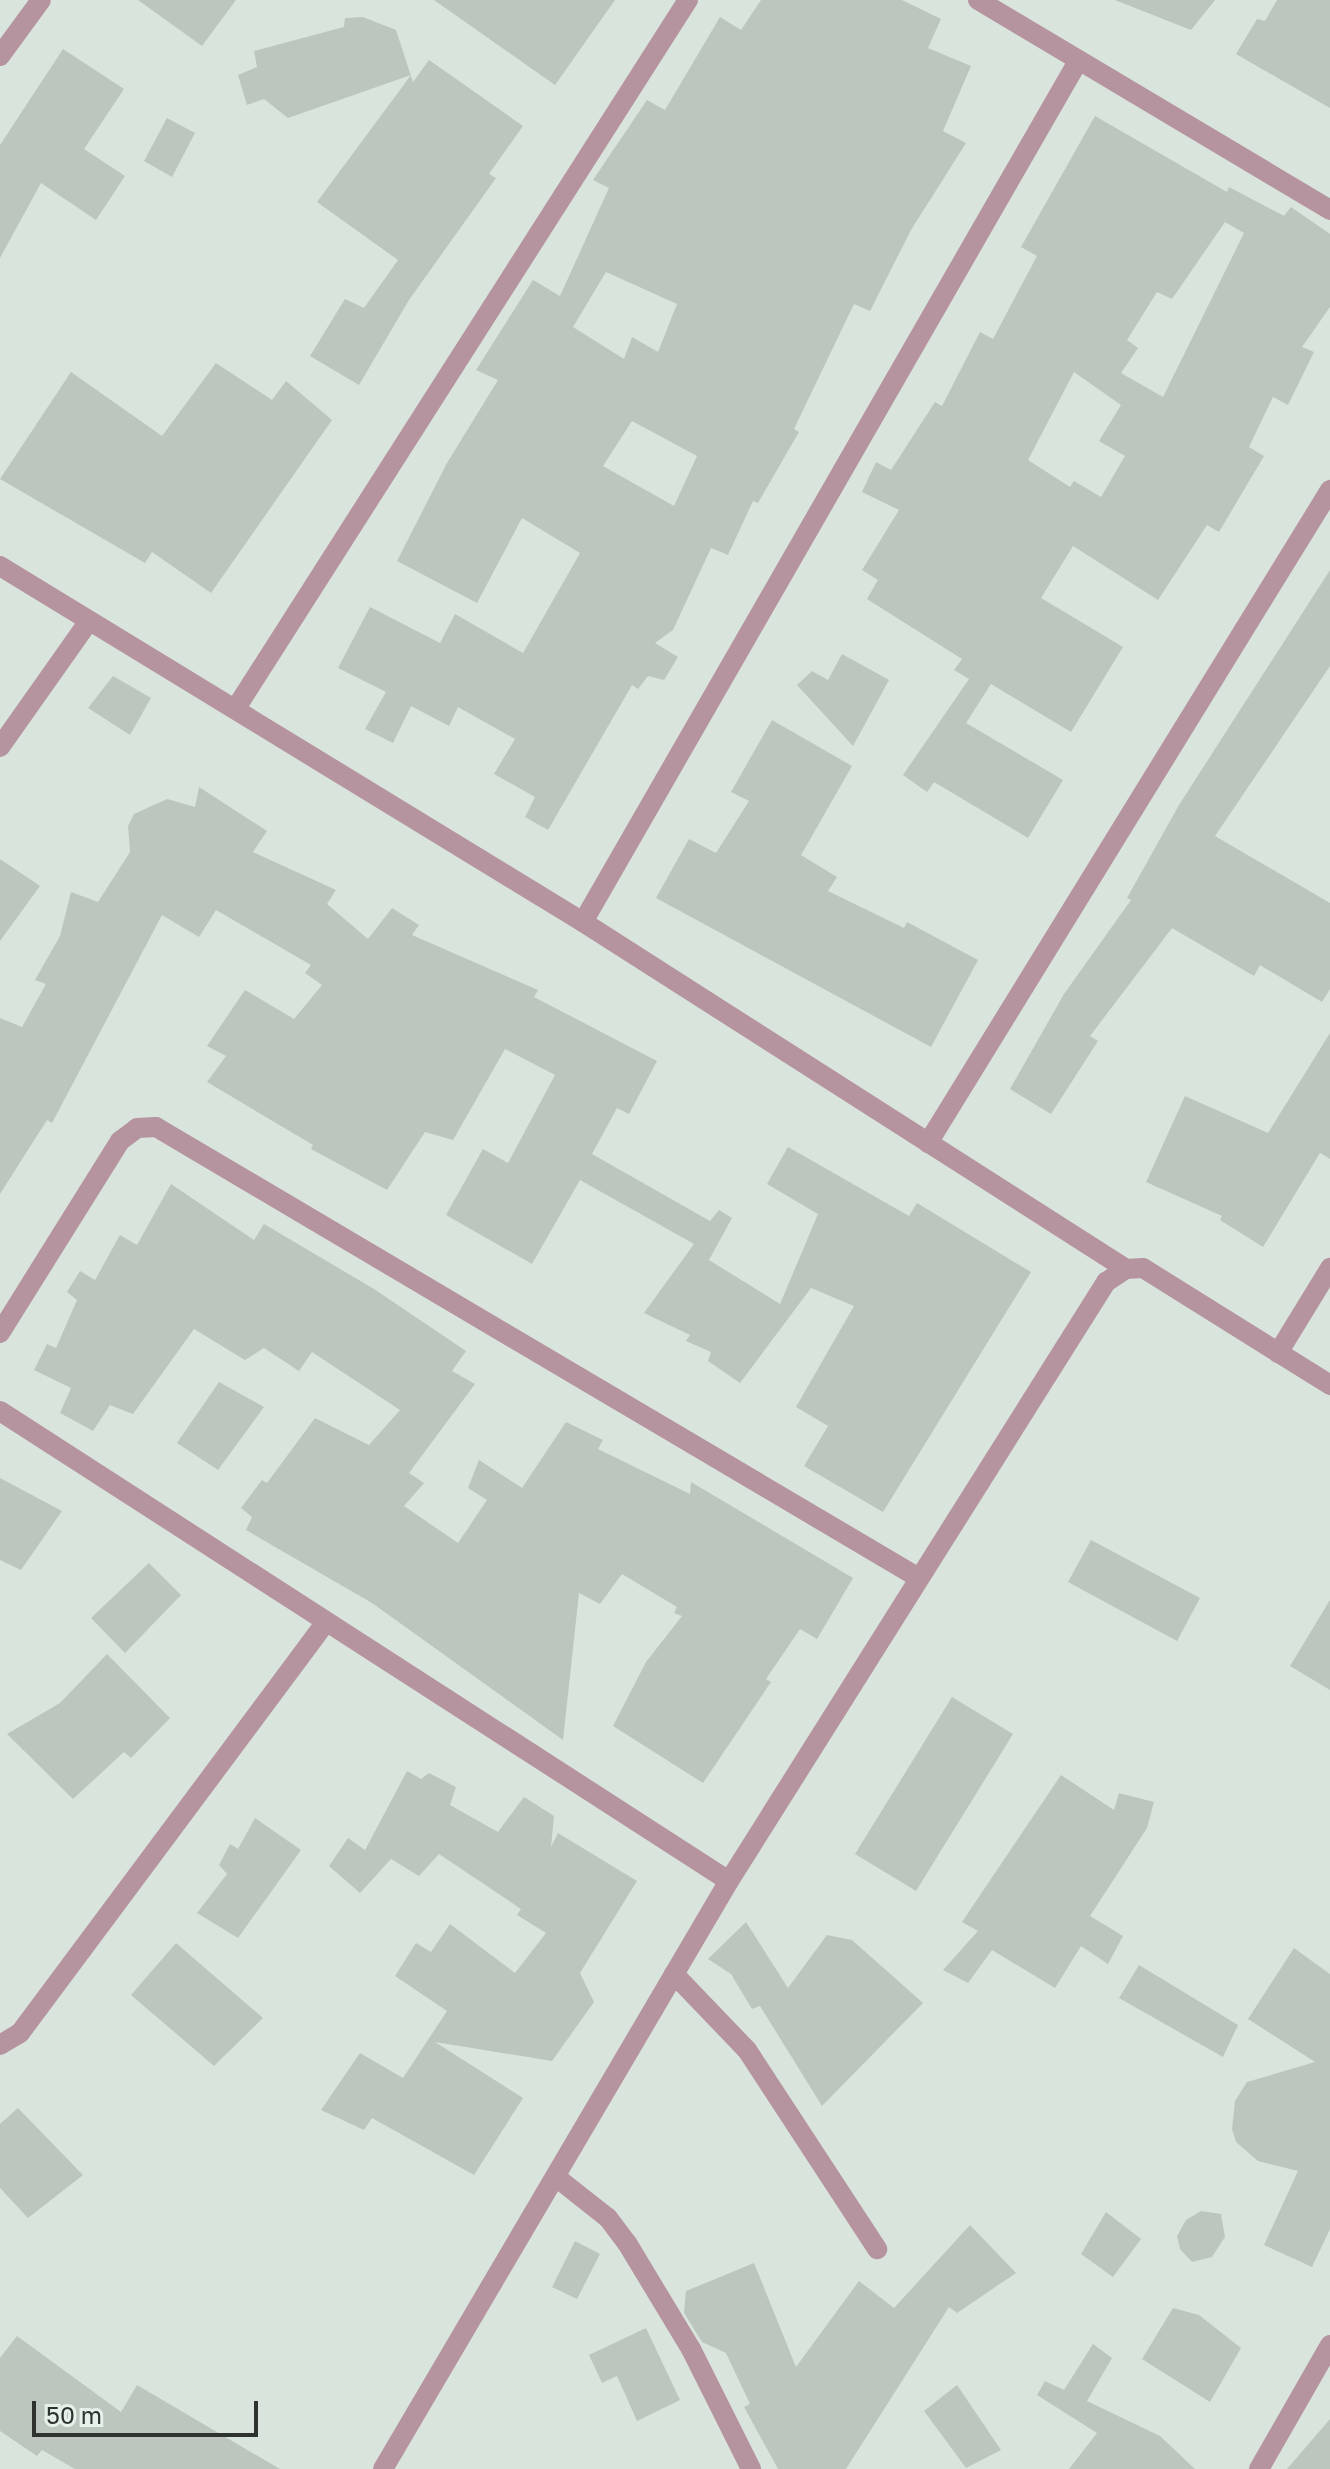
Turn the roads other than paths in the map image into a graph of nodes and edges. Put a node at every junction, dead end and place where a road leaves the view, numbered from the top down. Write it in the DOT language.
graph roads {
  1 [pos="41,0"];
  2 [pos="688,0"];
  3 [pos="978,0"];
  4 [pos="0,56"];
  5 [pos="1078,61"];
  6 [pos="1330,210"];
  7 [pos="1330,490"];
  8 [pos="0,566"];
  9 [pos="89,621"];
  10 [pos="236,708"];
  11 [pos="0,747"];
  12 [pos="583,922"];
  13 [pos="928,1143"];
  14 [pos="1330,1268"];
  15 [pos="1126,1269"];
  16 [pos="0,1333"];
  17 [pos="1278,1353"];
  18 [pos="1330,1385"];
  19 [pos="0,1411"];
  20 [pos="919,1578"];
  21 [pos="326,1622"];
  22 [pos="729,1881"];
  23 [pos="674,1974"];
  24 [pos="0,2045"];
  25 [pos="556,2177"];
  26 [pos="877,2249"];
  27 [pos="1330,2345"];
  28 [pos="383,2469"];
  29 [pos="751,2469"];
  30 [pos="1259,2469"];
  1 -- 4 [label="street"];
  2 -- 10 [label="street"];
  3 -- 5 [label="street"];
  5 -- 6 [label="street"];
  5 -- 12 [label="street"];
  7 -- 13 [label="street"];
  8 -- 9 [label="street"];
  9 -- 10 [label="street"];
  9 -- 11 [label="street"];
  10 -- 12 [label="street"];
  12 -- 13 [label="street"];
  13 -- 15 [label="street"];
  14 -- 17 [label="street"];
  15 -- 17 [label="street"];
  15 -- 20 [label="street"];
  16 -- 20 [label="street"];
  17 -- 18 [label="street"];
  19 -- 21 [label="street"];
  20 -- 22 [label="street"];
  21 -- 22 [label="street"];
  21 -- 24 [label="street"];
  22 -- 23 [label="street"];
  23 -- 25 [label="street"];
  23 -- 26 [label="street"];
  25 -- 28 [label="street"];
  25 -- 29 [label="street"];
  27 -- 30 [label="street"];
}
